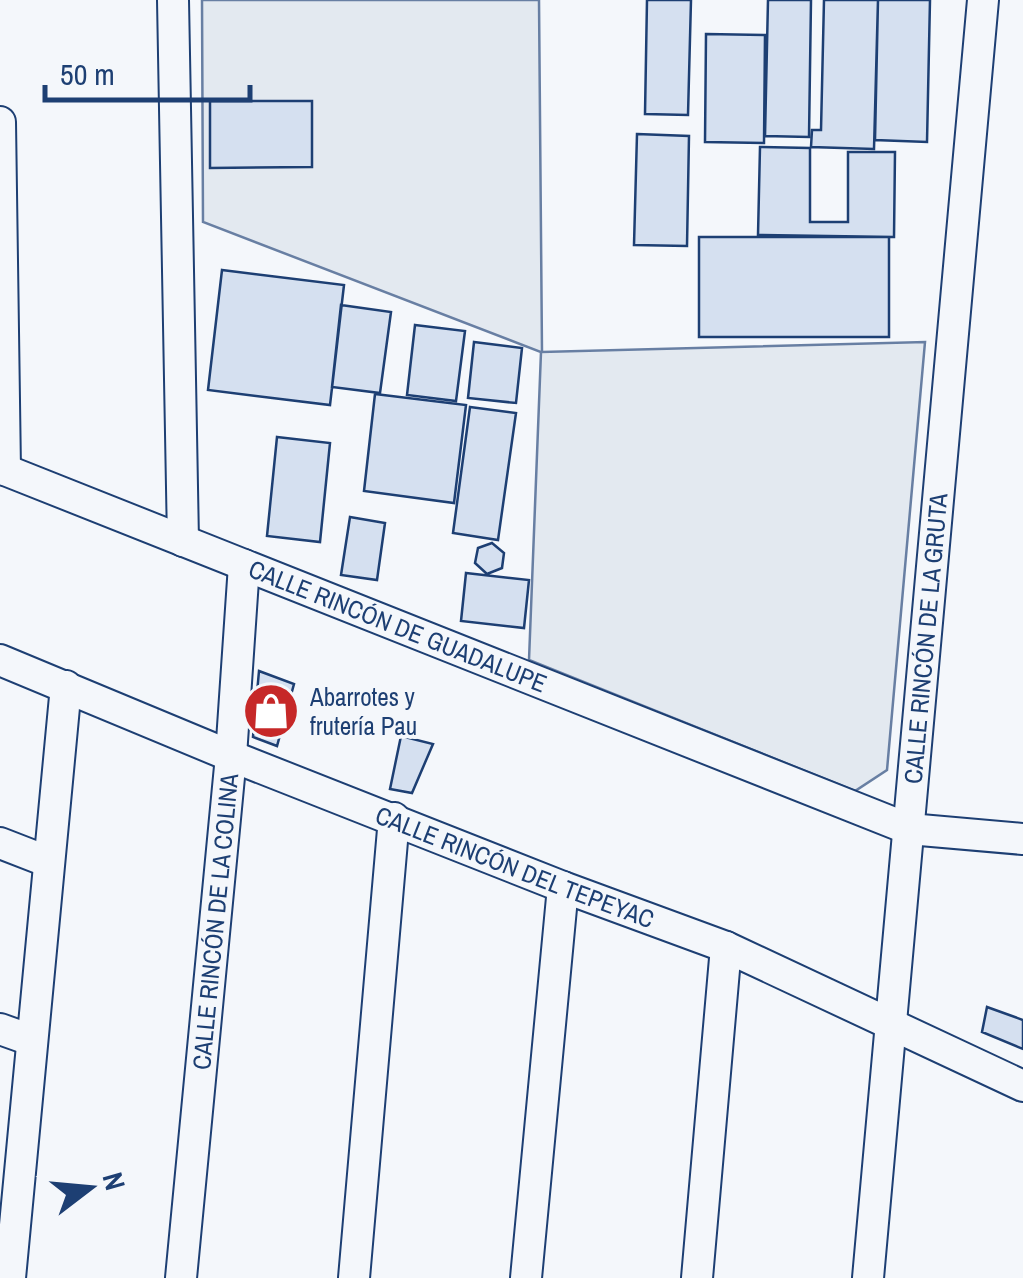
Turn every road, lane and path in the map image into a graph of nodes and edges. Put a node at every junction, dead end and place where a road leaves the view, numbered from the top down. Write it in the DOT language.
graph roads {
  1 [pos="173,0"];
  2 [pos="983,0"];
  3 [pos="0,122"];
  4 [pos="2,469"];
  5 [pos="183,542"];
  6 [pos="244,566"];
  7 [pos="0,660"];
  8 [pos="66,686"];
  9 [pos="230,756"];
  10 [pos="394,818"];
  11 [pos="909,829"];
  12 [pos="1023,840"];
  13 [pos="0,843"];
  14 [pos="48,862"];
  15 [pos="563,887"];
  16 [pos="726,947"];
  17 [pos="889,1022"];
  18 [pos="0,1029"];
  19 [pos="31,1040"];
  20 [pos="1023,1086"];
  21 [pos="10,1278"];
  22 [pos="181,1278"];
  23 [pos="354,1278"];
  24 [pos="526,1278"];
  25 [pos="697,1278"];
  26 [pos="868,1278"];
  1 -- 5 [label="street"];
  2 -- 11 [label="street, CALLE RINCÓN DE LA GRUTA"];
  3 -- 4 [label="street"];
  4 -- 5 [label="street, CALLE RINCÓN DE GUADALUPE"];
  5 -- 6 [label="street, CALLE RINCÓN DE GUADALUPE"];
  6 -- 9 [label="street, CALLE RINCÓN DE LA COLINA"];
  6 -- 11 [label="street, CALLE RINCÓN DE GUADALUPE"];
  7 -- 8 [label="street, CALLE RINCÓN DEL TEPEYAC"];
  8 -- 9 [label="street, CALLE RINCÓN DEL TEPEYAC"];
  8 -- 14 [label="street"];
  9 -- 10 [label="street, CALLE RINCÓN DEL TEPEYAC"];
  9 -- 22 [label="street, CALLE RINCÓN DE LA COLINA"];
  10 -- 15 [label="street, CALLE RINCÓN DEL TEPEYAC"];
  10 -- 23 [label="street"];
  11 -- 12 [label="street, CALLE RINCÓN DE GUADALUPE"];
  11 -- 17 [label="street, CALLE RINCÓN DE LA GRUTA"];
  13 -- 14 [label="street"];
  14 -- 19 [label="street"];
  15 -- 16 [label="street, CALLE RINCÓN DEL TEPEYAC"];
  15 -- 24 [label="street"];
  16 -- 17 [label="street, CALLE RINCÓN DEL TEPEYAC"];
  16 -- 25 [label="street"];
  17 -- 20 [label="street, CALLE RINCÓN DEL TEPEYAC"];
  17 -- 26 [label="street, CALLE RINCÓN DE LA GRUTA"];
  18 -- 19 [label="street"];
  19 -- 21 [label="street"];
}
